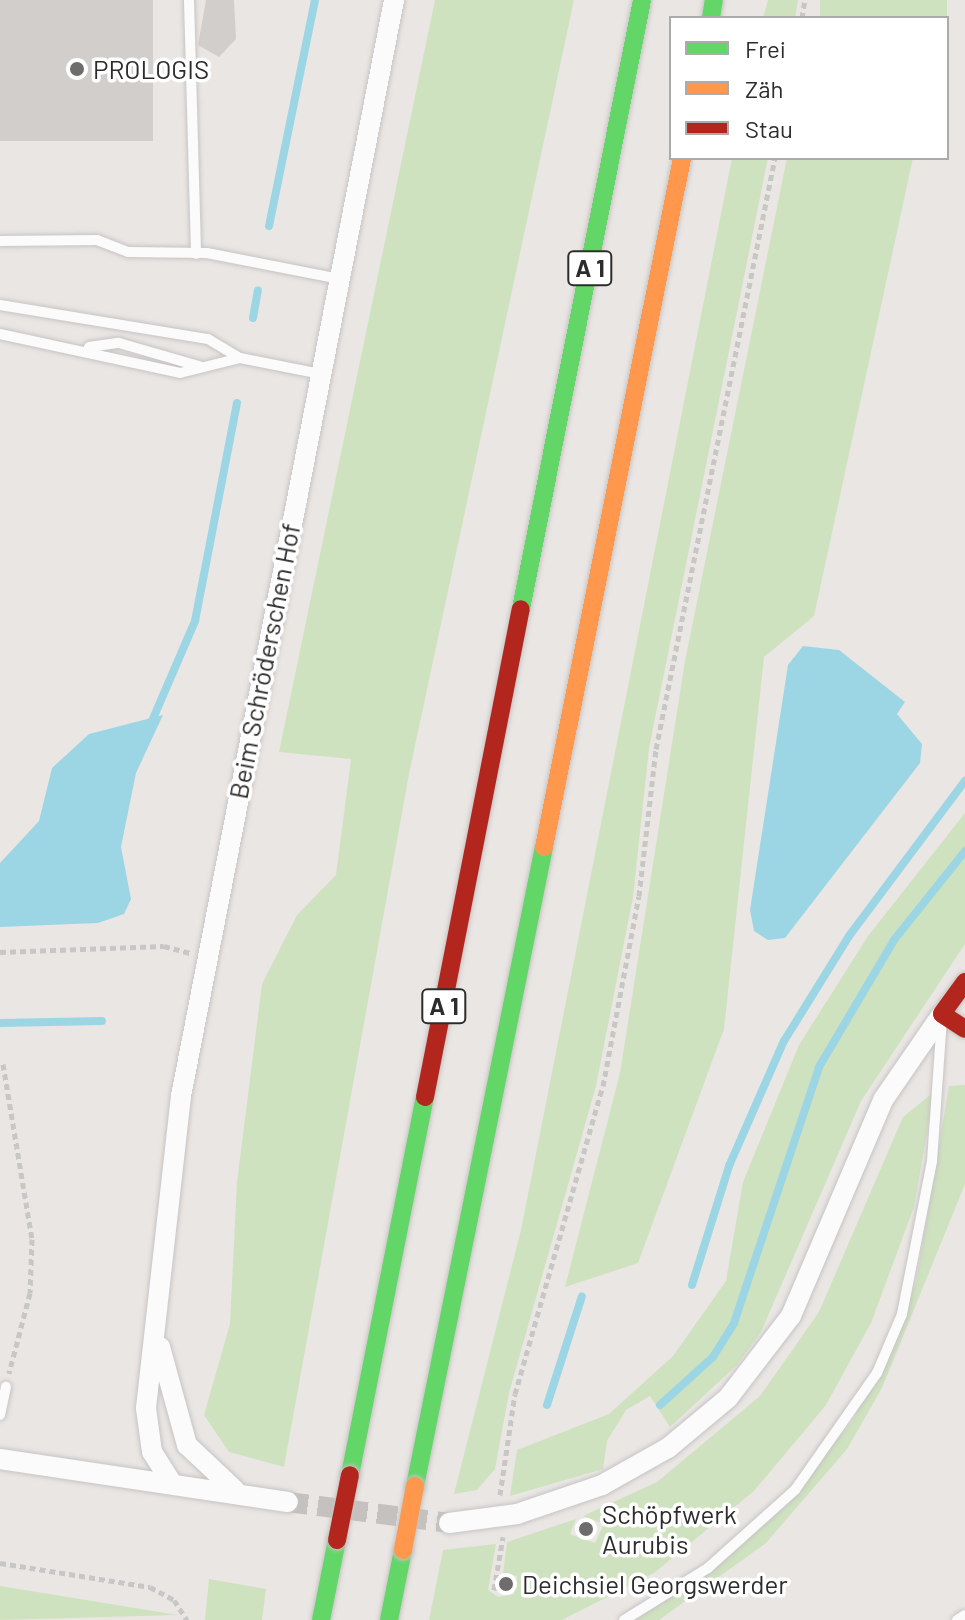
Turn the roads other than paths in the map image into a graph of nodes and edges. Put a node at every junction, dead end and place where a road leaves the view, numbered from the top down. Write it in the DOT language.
graph roads {
  1 [pos="189,0"];
  2 [pos="394,0"];
  3 [pos="642,0"];
  4 [pos="682,160"];
  5 [pos="0,241"];
  6 [pos="196,254"];
  7 [pos="340,279"];
  8 [pos="0,305"];
  9 [pos="0,334"];
  10 [pos="89,347"];
  11 [pos="240,358"];
  12 [pos="203,368"];
  13 [pos="321,374"];
  14 [pos="965,982"];
  15 [pos="942,1014"];
  16 [pos="965,1029"];
  17 [pos="156,1325"];
  18 [pos="6,1387"];
  19 [pos="0,1415"];
  20 [pos="0,1459"];
  21 [pos="171,1482"];
  22 [pos="238,1493"];
  23 [pos="288,1502"];
  24 [pos="449,1523"];
  25 [pos="965,1615"];
  26 [pos="321,1620"];
  27 [pos="389,1620"];
  28 [pos="624,1620"];
  29 [pos="957,1620"];
  1 -- 6 [label="lane"];
  2 -- 7 [label="street, Beim Schröderschen Hof"];
  3 -- 26 [label="main road, A 1, bridge"];
  4 -- 27 [label="main road, A 1, bridge"];
  5 -- 6 [label="lane"];
  6 -- 7 [label="lane"];
  7 -- 13 [label="street, Beim Schröderschen Hof"];
  8 -- 11 [label="lane"];
  9 -- 10 [label="lane"];
  10 -- 12 [label="lane"];
  10 -- 12 [label="lane"];
  11 -- 12 [label="lane"];
  11 -- 13 [label="lane"];
  13 -- 17 [label="street, Beim Schröderschen Hof"];
  14 -- 15 [label="main road"];
  15 -- 16 [label="main road"];
  15 -- 24 [label="street"];
  15 -- 28 [label="lane"];
  17 -- 21 [label="street, Beim Schröderschen Hof"];
  17 -- 22 [label="street, Beim Schröderschen Hof"];
  18 -- 19 [label="lane"];
  20 -- 21 [label="street"];
  21 -- 22 [label="street"];
  22 -- 23 [label="street"];
  25 -- 29 [label="lane"];
}
